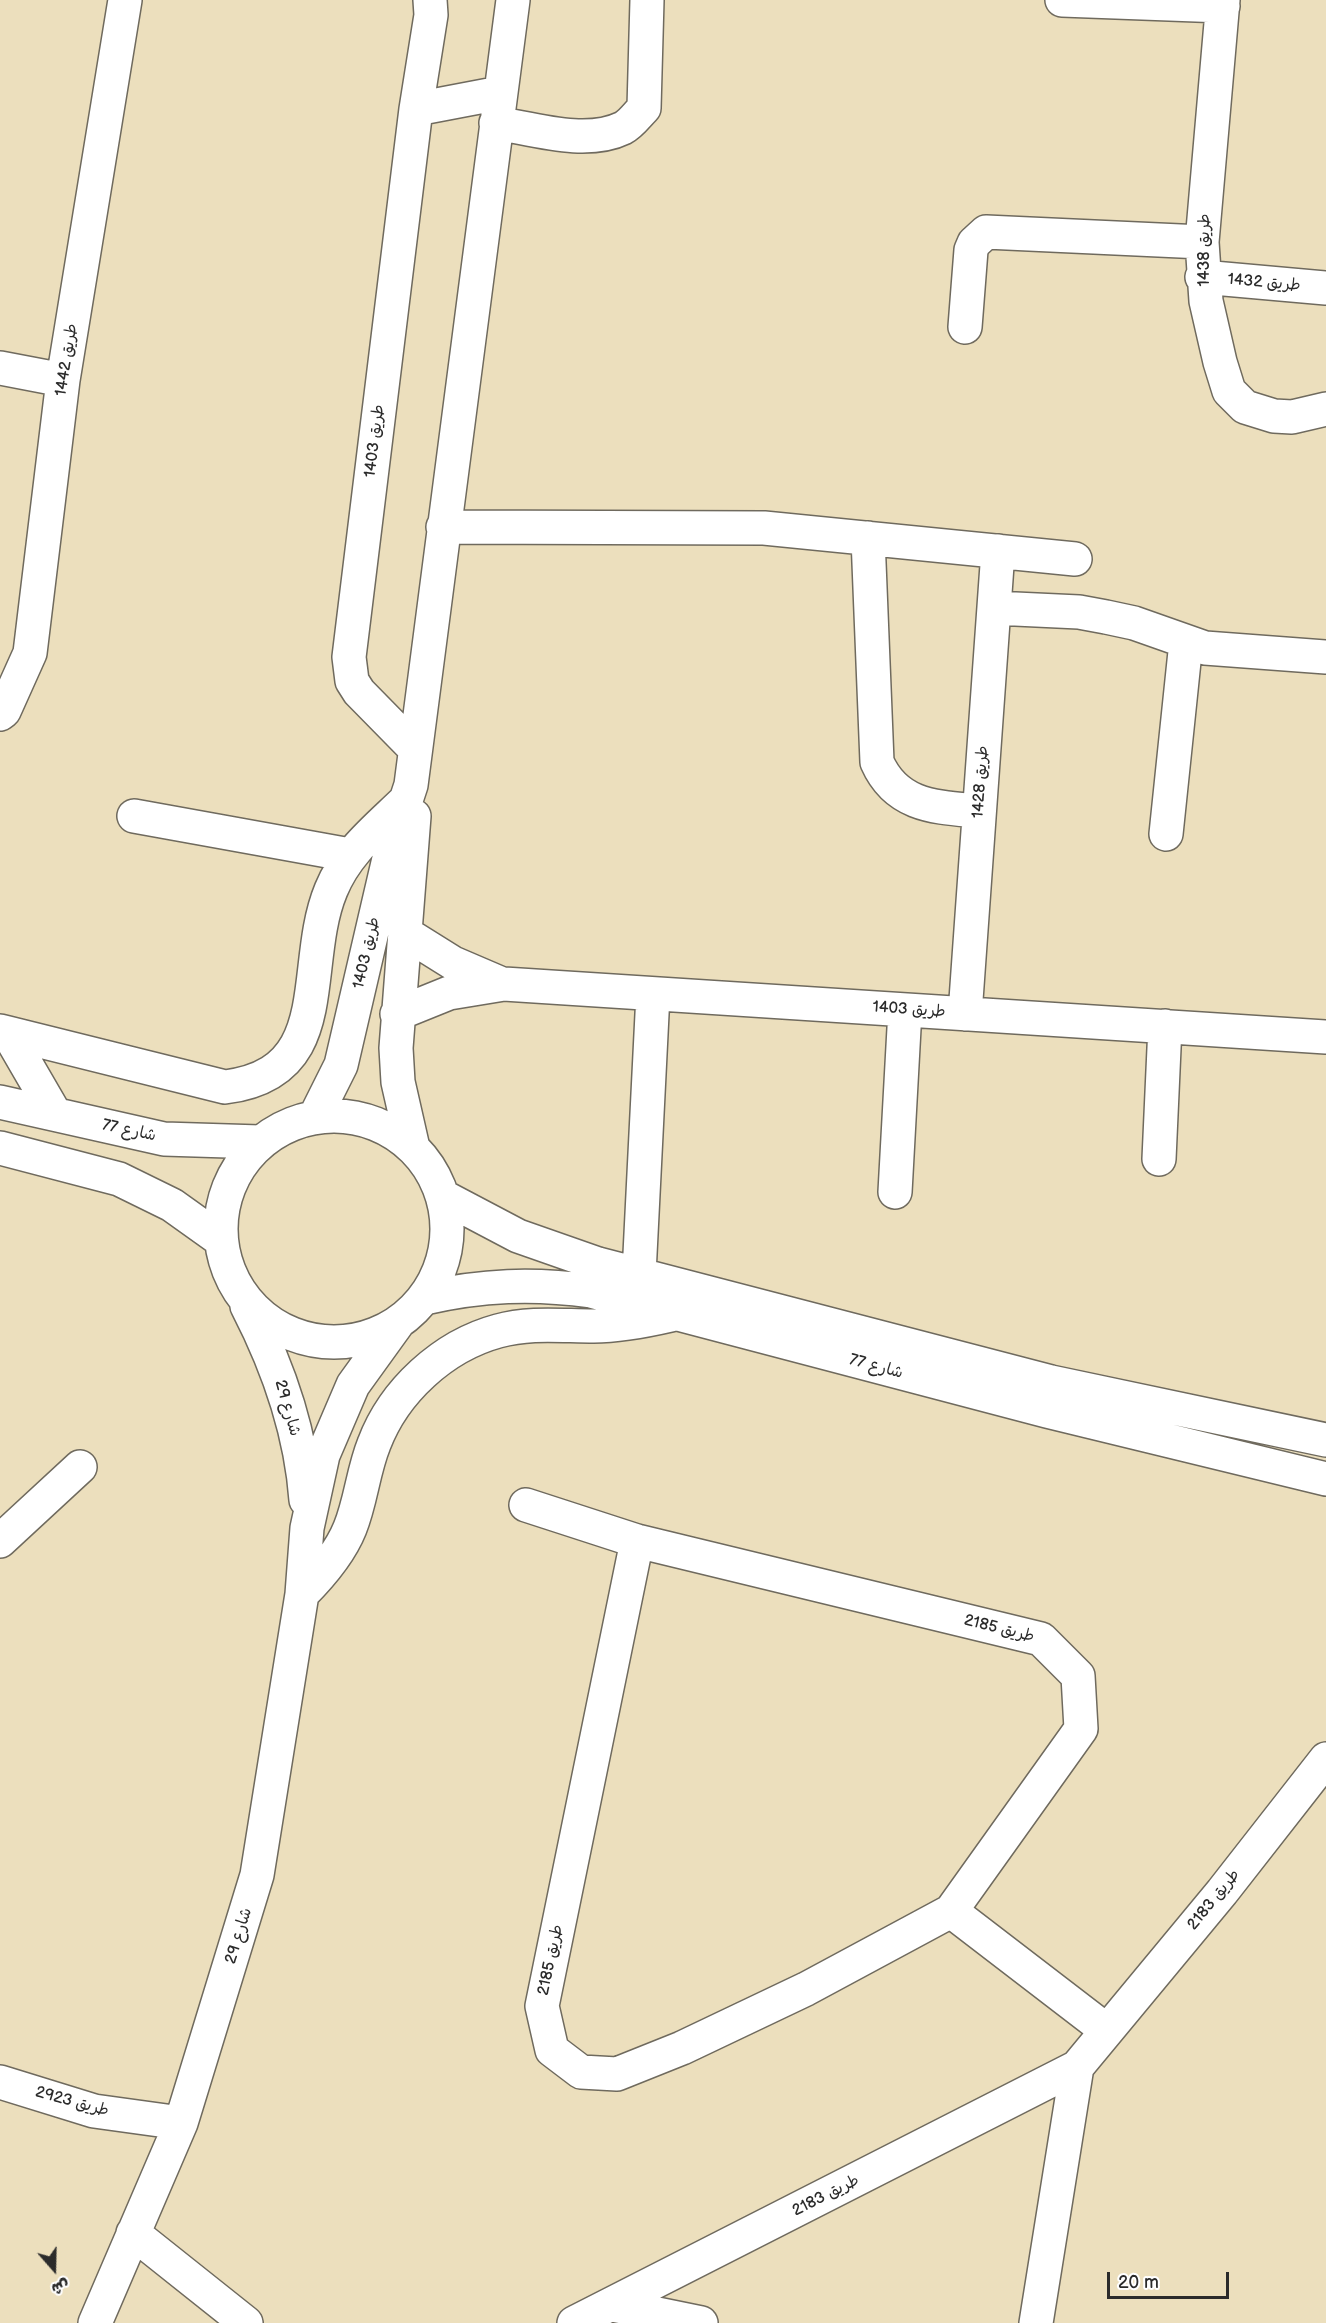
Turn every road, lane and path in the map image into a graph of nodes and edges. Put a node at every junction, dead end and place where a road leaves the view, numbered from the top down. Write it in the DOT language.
graph roads {
  1 [pos="125,0"];
  2 [pos="430,0"];
  3 [pos="513,0"];
  4 [pos="647,0"];
  5 [pos="1062,0"];
  6 [pos="1223,3"];
  7 [pos="498,108"];
  8 [pos="416,109"];
  9 [pos="1202,242"];
  10 [pos="1202,277"];
  11 [pos="1326,288"];
  12 [pos="965,327"];
  13 [pos="0,368"];
  14 [pos="63,380"];
  15 [pos="1326,409"];
  16 [pos="443,527"];
  17 [pos="868,538"];
  18 [pos="998,551"];
  19 [pos="1075,559"];
  20 [pos="994,608"];
  21 [pos="1186,642"];
  22 [pos="1326,657"];
  23 [pos="0,714"];
  24 [pos="415,749"];
  25 [pos="408,794"];
  26 [pos="980,811"];
  27 [pos="134,816"];
  28 [pos="1166,834"];
  29 [pos="351,855"];
  30 [pos="405,933"];
  31 [pos="504,984"];
  32 [pos="653,994"];
  33 [pos="905,1010"];
  34 [pos="397,1014"];
  35 [pos="965,1014"];
  36 [pos="1165,1026"];
  37 [pos="4,1032"];
  38 [pos="1326,1036"];
  39 [pos="0,1102"];
  40 [pos="55,1114"];
  41 [pos="315,1117"];
  42 [pos="260,1142"];
  43 [pos="0,1148"];
  44 [pos="413,1148"];
  45 [pos="1160,1159"];
  46 [pos="895,1192"];
  47 [pos="444,1197"];
  48 [pos="220,1240"];
  49 [pos="639,1274"];
  50 [pos="240,1294"];
  51 [pos="425,1298"];
  52 [pos="677,1314"];
  53 [pos="397,1324"];
  54 [pos="1326,1440"];
  55 [pos="80,1467"];
  56 [pos="1326,1479"];
  57 [pos="526,1504"];
  58 [pos="308,1528"];
  59 [pos="0,1541"];
  60 [pos="637,1541"];
  61 [pos="302,1594"];
  62 [pos="1326,1759"];
  63 [pos="951,1911"];
  64 [pos="1106,2030"];
  65 [pos="1077,2067"];
  66 [pos="0,2082"];
  67 [pos="181,2123"];
  68 [pos="133,2233"];
  69 [pos="613,2305"];
  70 [pos="95,2323"];
  71 [pos="246,2323"];
  72 [pos="574,2323"];
  73 [pos="701,2323"];
  74 [pos="1036,2323"];
  1 -- 14 [label="street, طريق 1442"];
  2 -- 8 [label="street, طريق 1403"];
  3 -- 7 [label="street, طريق 1403"];
  4 -- 7 [label="street"];
  5 -- 6 [label="street"];
  6 -- 9 [label="street, طريق 1438"];
  7 -- 8 [label="street"];
  7 -- 16 [label="street, طريق 1403"];
  8 -- 24 [label="street, طريق 1403"];
  9 -- 10 [label="street, طريق 1438"];
  9 -- 12 [label="street"];
  10 -- 11 [label="street, طريق 1432"];
  10 -- 15 [label="street, طريق 1438"];
  13 -- 14 [label="street"];
  14 -- 23 [label="street, طريق 1442"];
  16 -- 17 [label="street"];
  16 -- 24 [label="street, طريق 1403"];
  17 -- 18 [label="street"];
  17 -- 26 [label="street"];
  18 -- 19 [label="street"];
  18 -- 20 [label="street, طريق 1428"];
  20 -- 21 [label="street"];
  20 -- 26 [label="street, طريق 1428"];
  21 -- 22 [label="street"];
  21 -- 28 [label="street"];
  24 -- 25 [label="street, طريق 1403"];
  25 -- 29 [label="street"];
  25 -- 30 [label="street, طريق 1403"];
  25 -- 41 [label="street, طريق 1403"];
  26 -- 35 [label="street, طريق 1428"];
  27 -- 29 [label="street"];
  29 -- 37 [label="street"];
  30 -- 31 [label="street, طريق 1403"];
  30 -- 34 [label="street, طريق 1403"];
  31 -- 32 [label="street, طريق 1403"];
  31 -- 34 [label="street, طريق 1403"];
  32 -- 33 [label="street, طريق 1403"];
  32 -- 49 [label="street"];
  33 -- 35 [label="street, طريق 1403"];
  33 -- 46 [label="street"];
  34 -- 44 [label="street, طريق 1403"];
  35 -- 36 [label="street, طريق 1403"];
  36 -- 38 [label="street, طريق 1403"];
  36 -- 45 [label="street"];
  37 -- 40 [label="street"];
  39 -- 40 [label="street, شارع 77"];
  40 -- 42 [label="street, شارع 77"];
  41 -- 42 [label="street"];
  41 -- 44 [label="street"];
  42 -- 48 [label="street"];
  43 -- 48 [label="street"];
  44 -- 47 [label="street"];
  47 -- 49 [label="street, شارع 77"];
  47 -- 51 [label="street"];
  48 -- 50 [label="street"];
  49 -- 54 [label="street, شارع 77"];
  50 -- 53 [label="street"];
  50 -- 58 [label="street, شارع 29"];
  51 -- 52 [label="street, شارع 77"];
  51 -- 53 [label="street"];
  52 -- 56 [label="street, شارع 77"];
  52 -- 61 [label="street"];
  53 -- 58 [label="street, شارع 29"];
  55 -- 59 [label="street"];
  57 -- 60 [label="street, طريق 2185"];
  58 -- 61 [label="street, شارع 29"];
  60 -- 63 [label="street, طريق 2185"];
  60 -- 63 [label="street, طريق 2185"];
  61 -- 67 [label="street, شارع 29"];
  62 -- 64 [label="street, طريق 2183"];
  63 -- 64 [label="street"];
  64 -- 65 [label="street, طريق 2183"];
  65 -- 69 [label="street, طريق 2183"];
  65 -- 74 [label="street, طريق 2183"];
  66 -- 67 [label="street, طريق 2923"];
  67 -- 68 [label="street, شارع 29"];
  68 -- 70 [label="street, شارع 29"];
  68 -- 71 [label="street"];
  69 -- 72 [label="street, طريق 2183"];
  69 -- 73 [label="street"];
}
